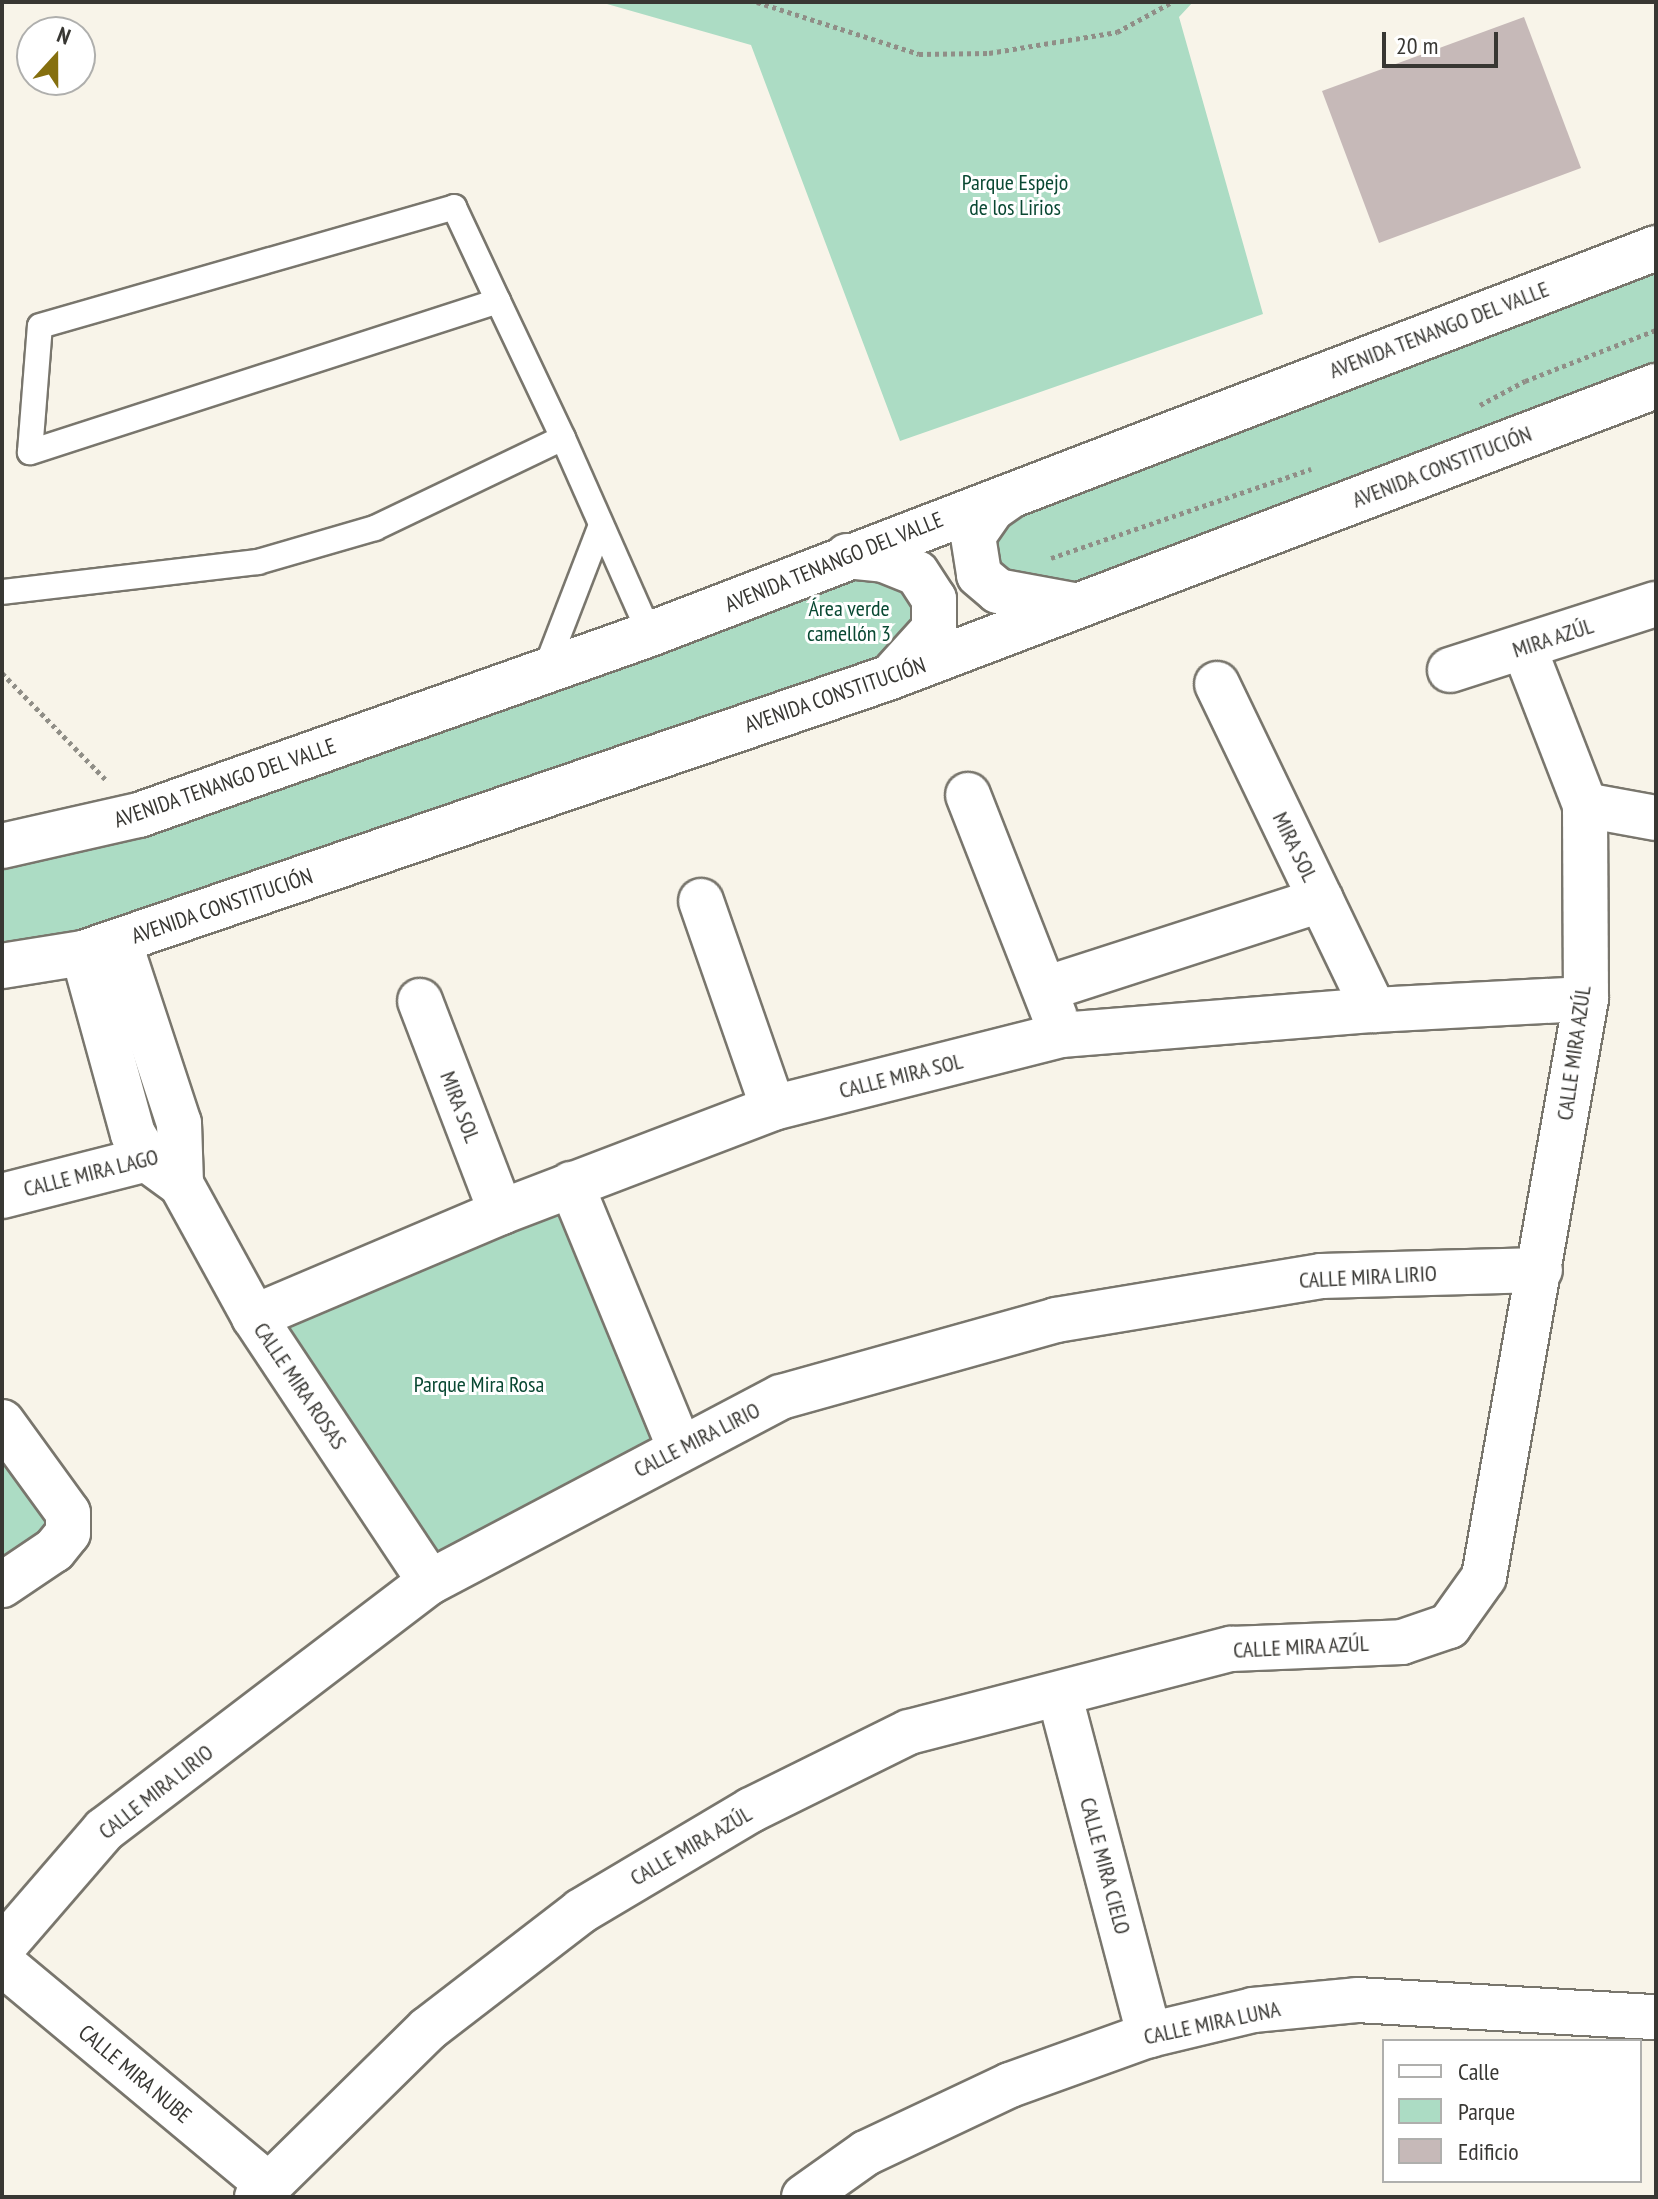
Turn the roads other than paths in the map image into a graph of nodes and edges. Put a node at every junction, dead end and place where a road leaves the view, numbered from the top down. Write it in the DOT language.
graph roads {
  1 [pos="1656,248"];
  2 [pos="498,301"];
  3 [pos="1656,386"];
  4 [pos="563,438"];
  5 [pos="1024,487"];
  6 [pos="601,525"];
  7 [pos="847,556"];
  8 [pos="2,592"];
  9 [pos="1656,604"];
  10 [pos="1074,605"];
  11 [pos="650,634"];
  12 [pos="1524,648"];
  13 [pos="545,670"];
  14 [pos="1450,670"];
  15 [pos="888,678"];
  16 [pos="1217,684"];
  17 [pos="968,795"];
  18 [pos="1585,805"];
  19 [pos="1656,818"];
  20 [pos="2,846"];
  21 [pos="1321,900"];
  22 [pos="701,901"];
  23 [pos="101,947"];
  24 [pos="2,966"];
  25 [pos="1045,989"];
  26 [pos="1586,999"];
  27 [pos="420,1001"];
  28 [pos="1374,1010"];
  29 [pos="1061,1035"];
  30 [pos="773,1108"];
  31 [pos="170,1165"];
  32 [pos="571,1184"];
  33 [pos="2,1196"];
  34 [pos="501,1212"];
  35 [pos="1540,1270"];
  36 [pos="254,1317"];
  37 [pos="2,1422"];
  38 [pos="680,1448"];
  39 [pos="430,1582"];
  40 [pos="2,1585"];
  41 [pos="1060,1697"];
  42 [pos="2,1948"];
  43 [pos="2,1963"];
  44 [pos="1656,2017"];
  45 [pos="1149,2035"];
  46 [pos="262,2191"];
  47 [pos="804,2197"];
  1 -- 5 [label="street, AVENIDA TENANGO DEL VALLE"];
  2 -- 2 [label="lane"];
  2 -- 4 [label="lane"];
  3 -- 10 [label="street, AVENIDA CONSTITUCIÓN"];
  4 -- 6 [label="lane"];
  4 -- 8 [label="lane"];
  5 -- 7 [label="street, AVENIDA TENANGO DEL VALLE"];
  5 -- 10 [label="street"];
  6 -- 11 [label="lane"];
  6 -- 13 [label="lane"];
  7 -- 11 [label="street, AVENIDA TENANGO DEL VALLE"];
  7 -- 15 [label="street"];
  9 -- 12 [label="street, MIRA AZÚL"];
  10 -- 15 [label="street, AVENIDA CONSTITUCIÓN"];
  11 -- 13 [label="street, AVENIDA TENANGO DEL VALLE"];
  12 -- 14 [label="street, MIRA AZÚL"];
  12 -- 18 [label="street, CALLE MIRA AZÚL"];
  13 -- 20 [label="street, AVENIDA TENANGO DEL VALLE"];
  15 -- 23 [label="street, AVENIDA CONSTITUCIÓN"];
  16 -- 21 [label="street, MIRA SOL"];
  17 -- 25 [label="street"];
  18 -- 19 [label="street"];
  18 -- 26 [label="street, CALLE MIRA AZÚL"];
  21 -- 25 [label="street"];
  21 -- 28 [label="street, MIRA SOL"];
  22 -- 30 [label="street"];
  23 -- 24 [label="street, AVENIDA CONSTITUCIÓN"];
  23 -- 31 [label="street, CALLE MIRA ROSAS"];
  25 -- 29 [label="street"];
  26 -- 28 [label="street, CALLE MIRA SOL"];
  26 -- 35 [label="street, CALLE MIRA AZÚL"];
  27 -- 34 [label="street, MIRA SOL"];
  28 -- 29 [label="street, CALLE MIRA SOL"];
  29 -- 30 [label="street, CALLE MIRA SOL"];
  30 -- 32 [label="street, CALLE MIRA SOL"];
  31 -- 33 [label="street, CALLE MIRA LAGO"];
  31 -- 36 [label="street, CALLE MIRA ROSAS"];
  32 -- 34 [label="street, CALLE MIRA SOL"];
  32 -- 38 [label="street"];
  34 -- 36 [label="street, CALLE MIRA SOL"];
  35 -- 38 [label="street, CALLE MIRA LIRIO"];
  35 -- 41 [label="street, CALLE MIRA AZÚL"];
  36 -- 39 [label="street, CALLE MIRA ROSAS"];
  37 -- 40 [label="street"];
  38 -- 39 [label="street, CALLE MIRA LIRIO"];
  39 -- 42 [label="street, CALLE MIRA LIRIO"];
  41 -- 45 [label="street, CALLE MIRA CIELO"];
  41 -- 46 [label="street, CALLE MIRA AZÚL"];
  43 -- 46 [label="street, CALLE MIRA NUBE"];
  44 -- 45 [label="street, CALLE MIRA LUNA"];
  45 -- 47 [label="street, CALLE MIRA LUNA"];
}
